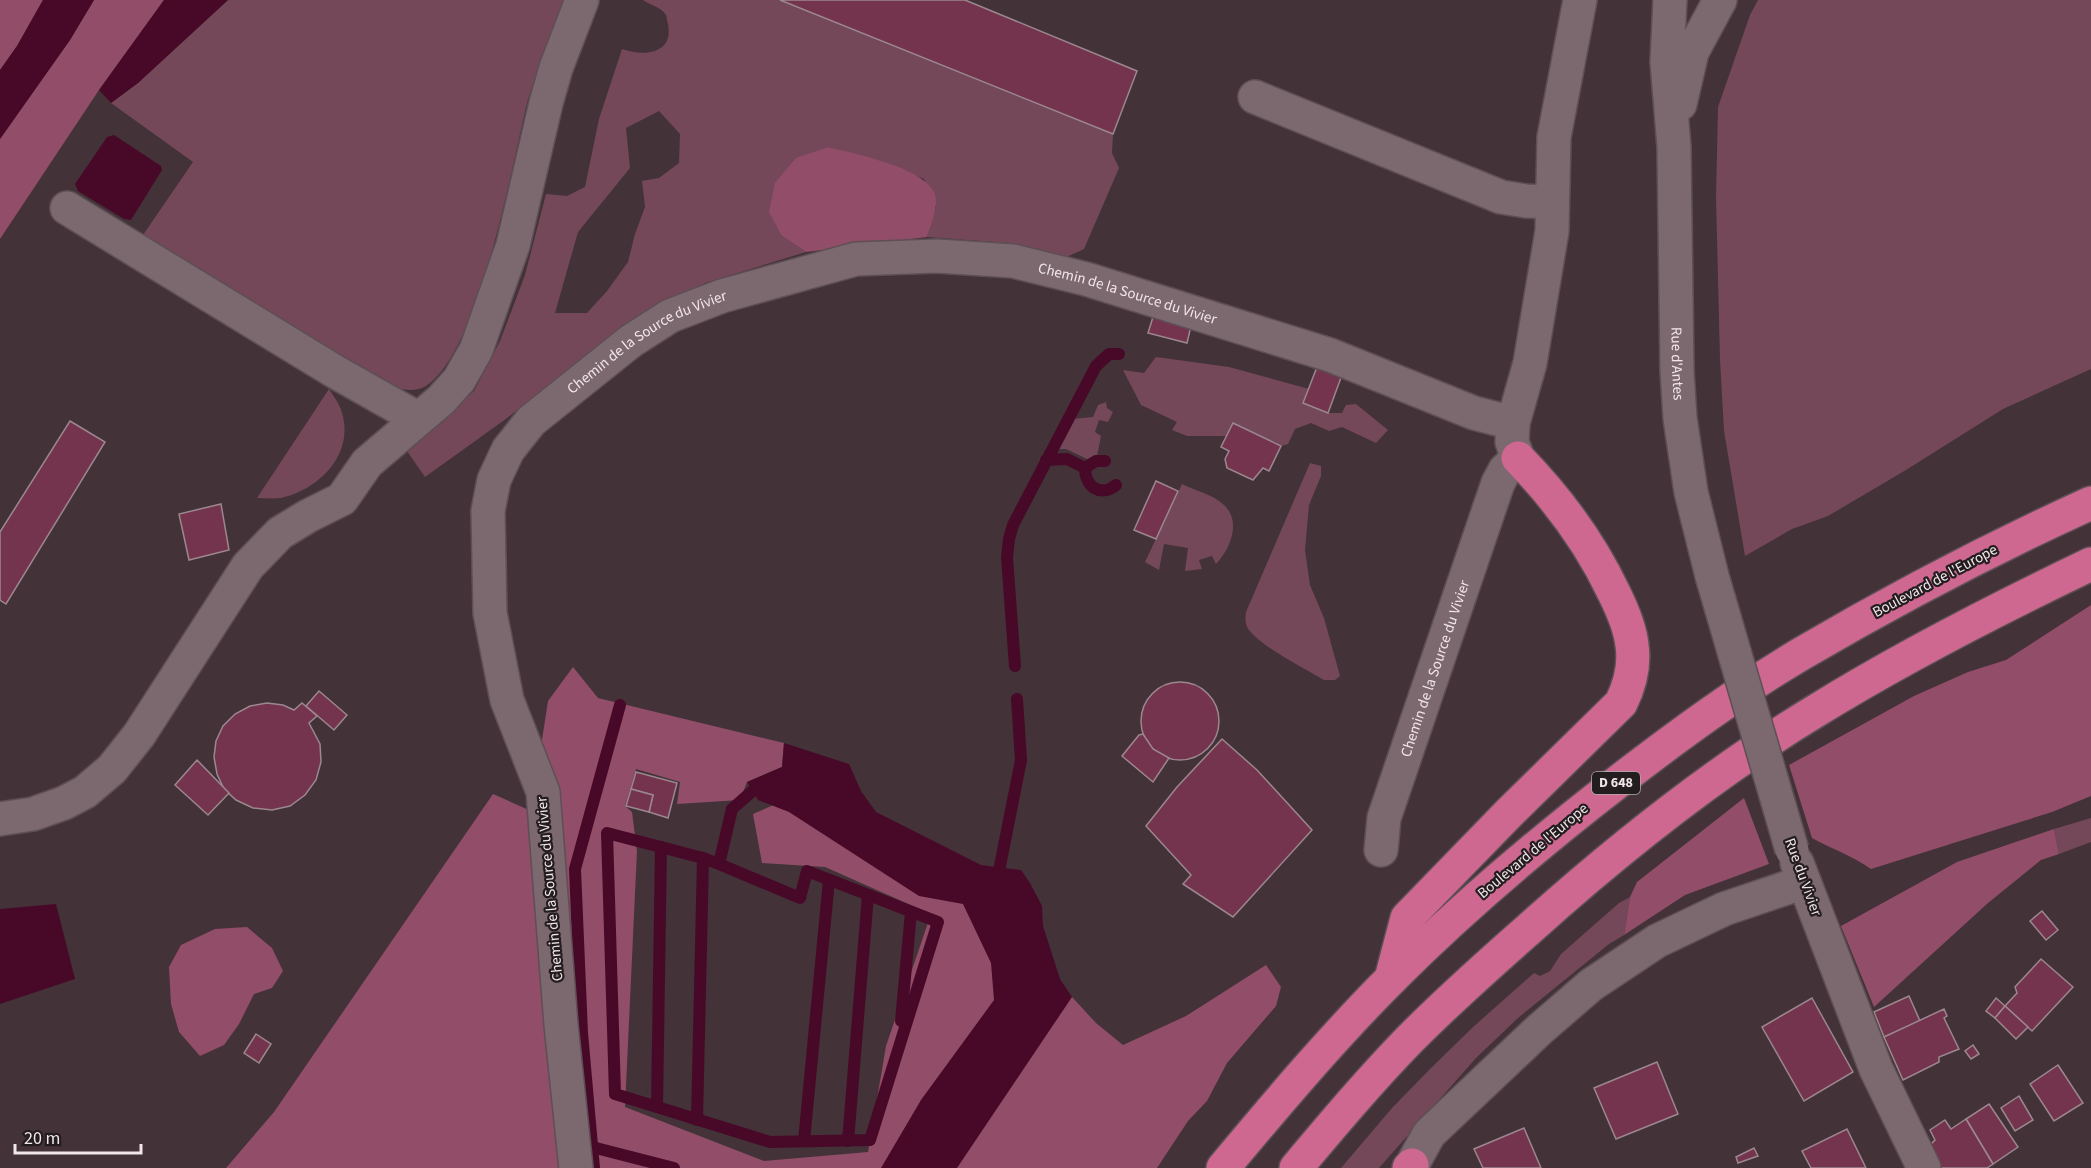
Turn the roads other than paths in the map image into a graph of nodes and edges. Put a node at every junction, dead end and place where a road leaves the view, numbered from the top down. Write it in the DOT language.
graph roads {
  1 [pos="582,0"];
  2 [pos="1580,0"];
  3 [pos="1670,0"];
  4 [pos="1720,0"];
  5 [pos="1255,97"];
  6 [pos="1674,147"];
  7 [pos="1551,202"];
  8 [pos="67,208"];
  9 [pos="417,418"];
  10 [pos="1513,423"];
  11 [pos="1518,458"];
  12 [pos="2091,503"];
  13 [pos="2091,564"];
  14 [pos="1712,576"];
  15 [pos="0,819"];
  16 [pos="1380,850"];
  17 [pos="1804,882"];
  18 [pos="1391,979"];
  19 [pos="1412,1167"];
  20 [pos="576,1168"];
  21 [pos="1224,1168"];
  22 [pos="1296,1168"];
  23 [pos="1924,1168"];
  1 -- 9 [label="street"];
  2 -- 7 [label="street"];
  3 -- 6 [label="street, Rue d'Antes"];
  4 -- 6 [label="street, Rue d'Antes"];
  5 -- 7 [label="street"];
  6 -- 14 [label="street, Rue d'Antes"];
  7 -- 10 [label="street"];
  8 -- 9 [label="street"];
  9 -- 15 [label="street"];
  10 -- 11 [label="street"];
  10 -- 20 [label="street, Chemin de la Source du Vivier"];
  11 -- 16 [label="street, Chemin de la Source du Vivier"];
  11 -- 18 [label="highway"];
  12 -- 18 [label="highway, Boulevard de l'Europe / D 648"];
  13 -- 22 [label="highway"];
  14 -- 17 [label="street, Rue du Vivier, bridge"];
  17 -- 19 [label="street"];
  17 -- 23 [label="street, Rue du Vivier"];
  18 -- 21 [label="highway, Boulevard de l'Europe / D 648"];
}
